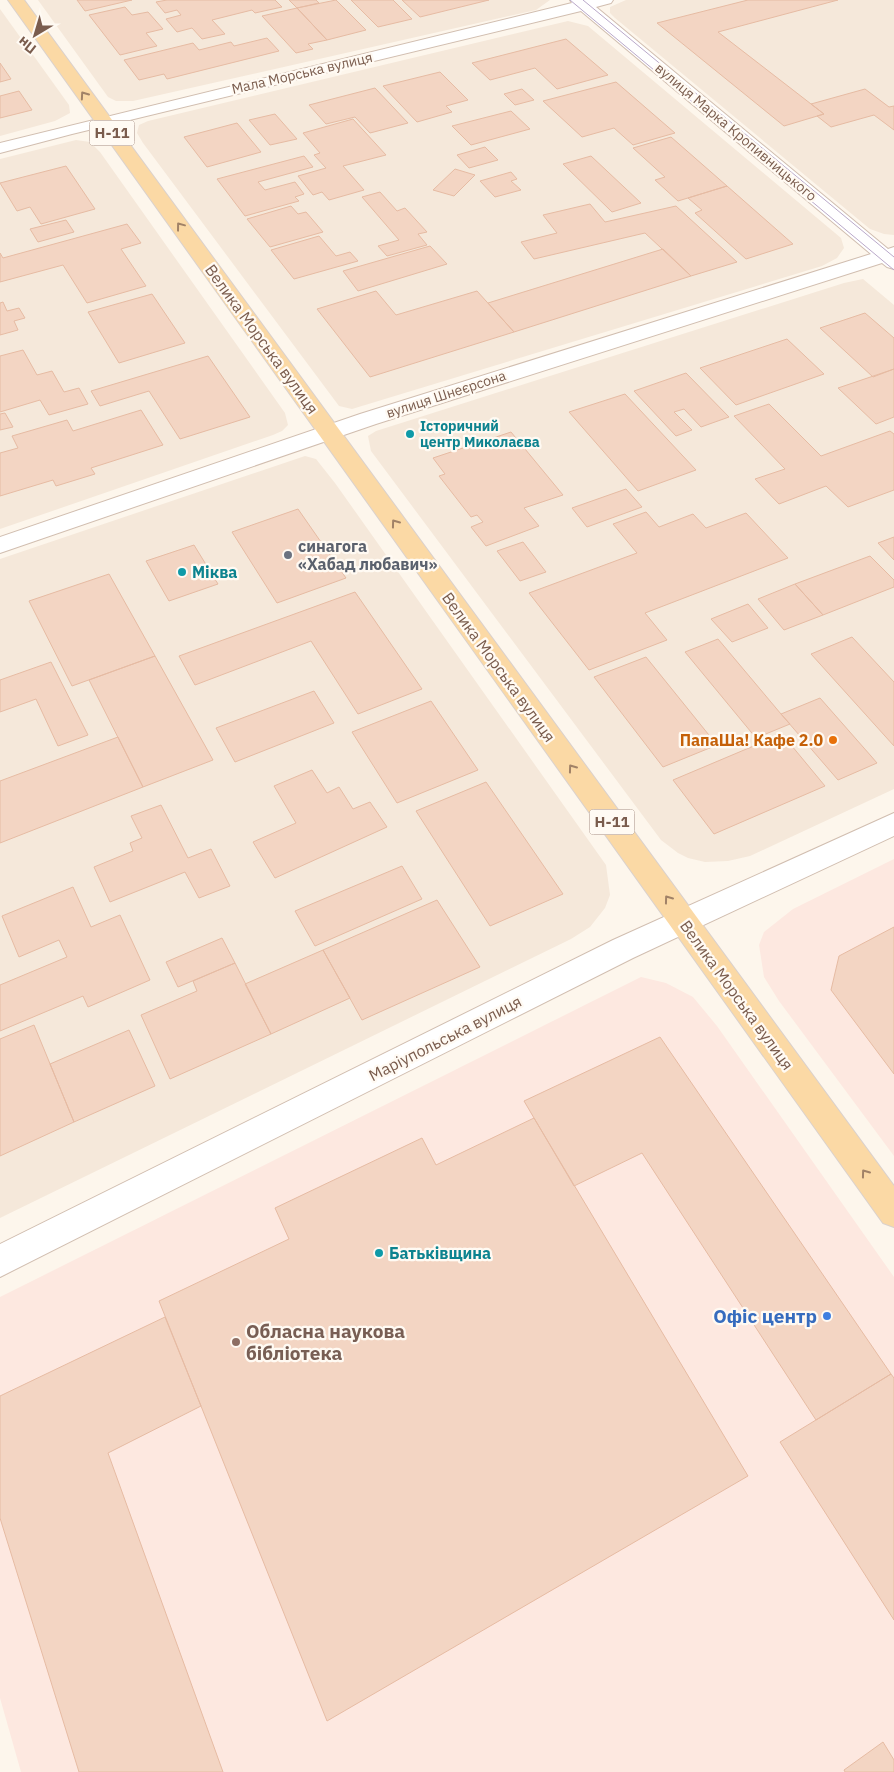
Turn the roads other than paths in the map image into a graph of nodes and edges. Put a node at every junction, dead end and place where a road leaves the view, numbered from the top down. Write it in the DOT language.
graph roads {
  1 [pos="16,0"];
  2 [pos="605,0"];
  3 [pos="581,3"];
  4 [pos="103,121"];
  5 [pos="0,148"];
  6 [pos="891,257"];
  7 [pos="329,433"];
  8 [pos="0,545"];
  9 [pos="894,824"];
  10 [pos="684,922"];
  11 [pos="894,1212"];
  12 [pos="0,1261"];
  4 -- 1 [label="main road, Велика Морська вулиця / Н-11, one-way"];
  2 -- 3 [label="street, Мала Морська вулиця"];
  3 -- 4 [label="street, Мала Морська вулиця"];
  3 -- 6 [label="street, вулиця Марка Кропивницького"];
  4 -- 5 [label="street, Мала Морська вулиця"];
  7 -- 4 [label="main road, Велика Морська вулиця / Н-11, one-way"];
  6 -- 7 [label="street, вулиця Шнеєрсона"];
  7 -- 8 [label="street, вулиця Шнеєрсона"];
  10 -- 7 [label="main road, Велика Морська вулиця / Н-11, one-way"];
  9 -- 10 [label="street, Маріупольська вулиця"];
  11 -- 10 [label="main road, Велика Морська вулиця / Н-11, one-way"];
  10 -- 12 [label="street, Маріупольська вулиця"];
}
